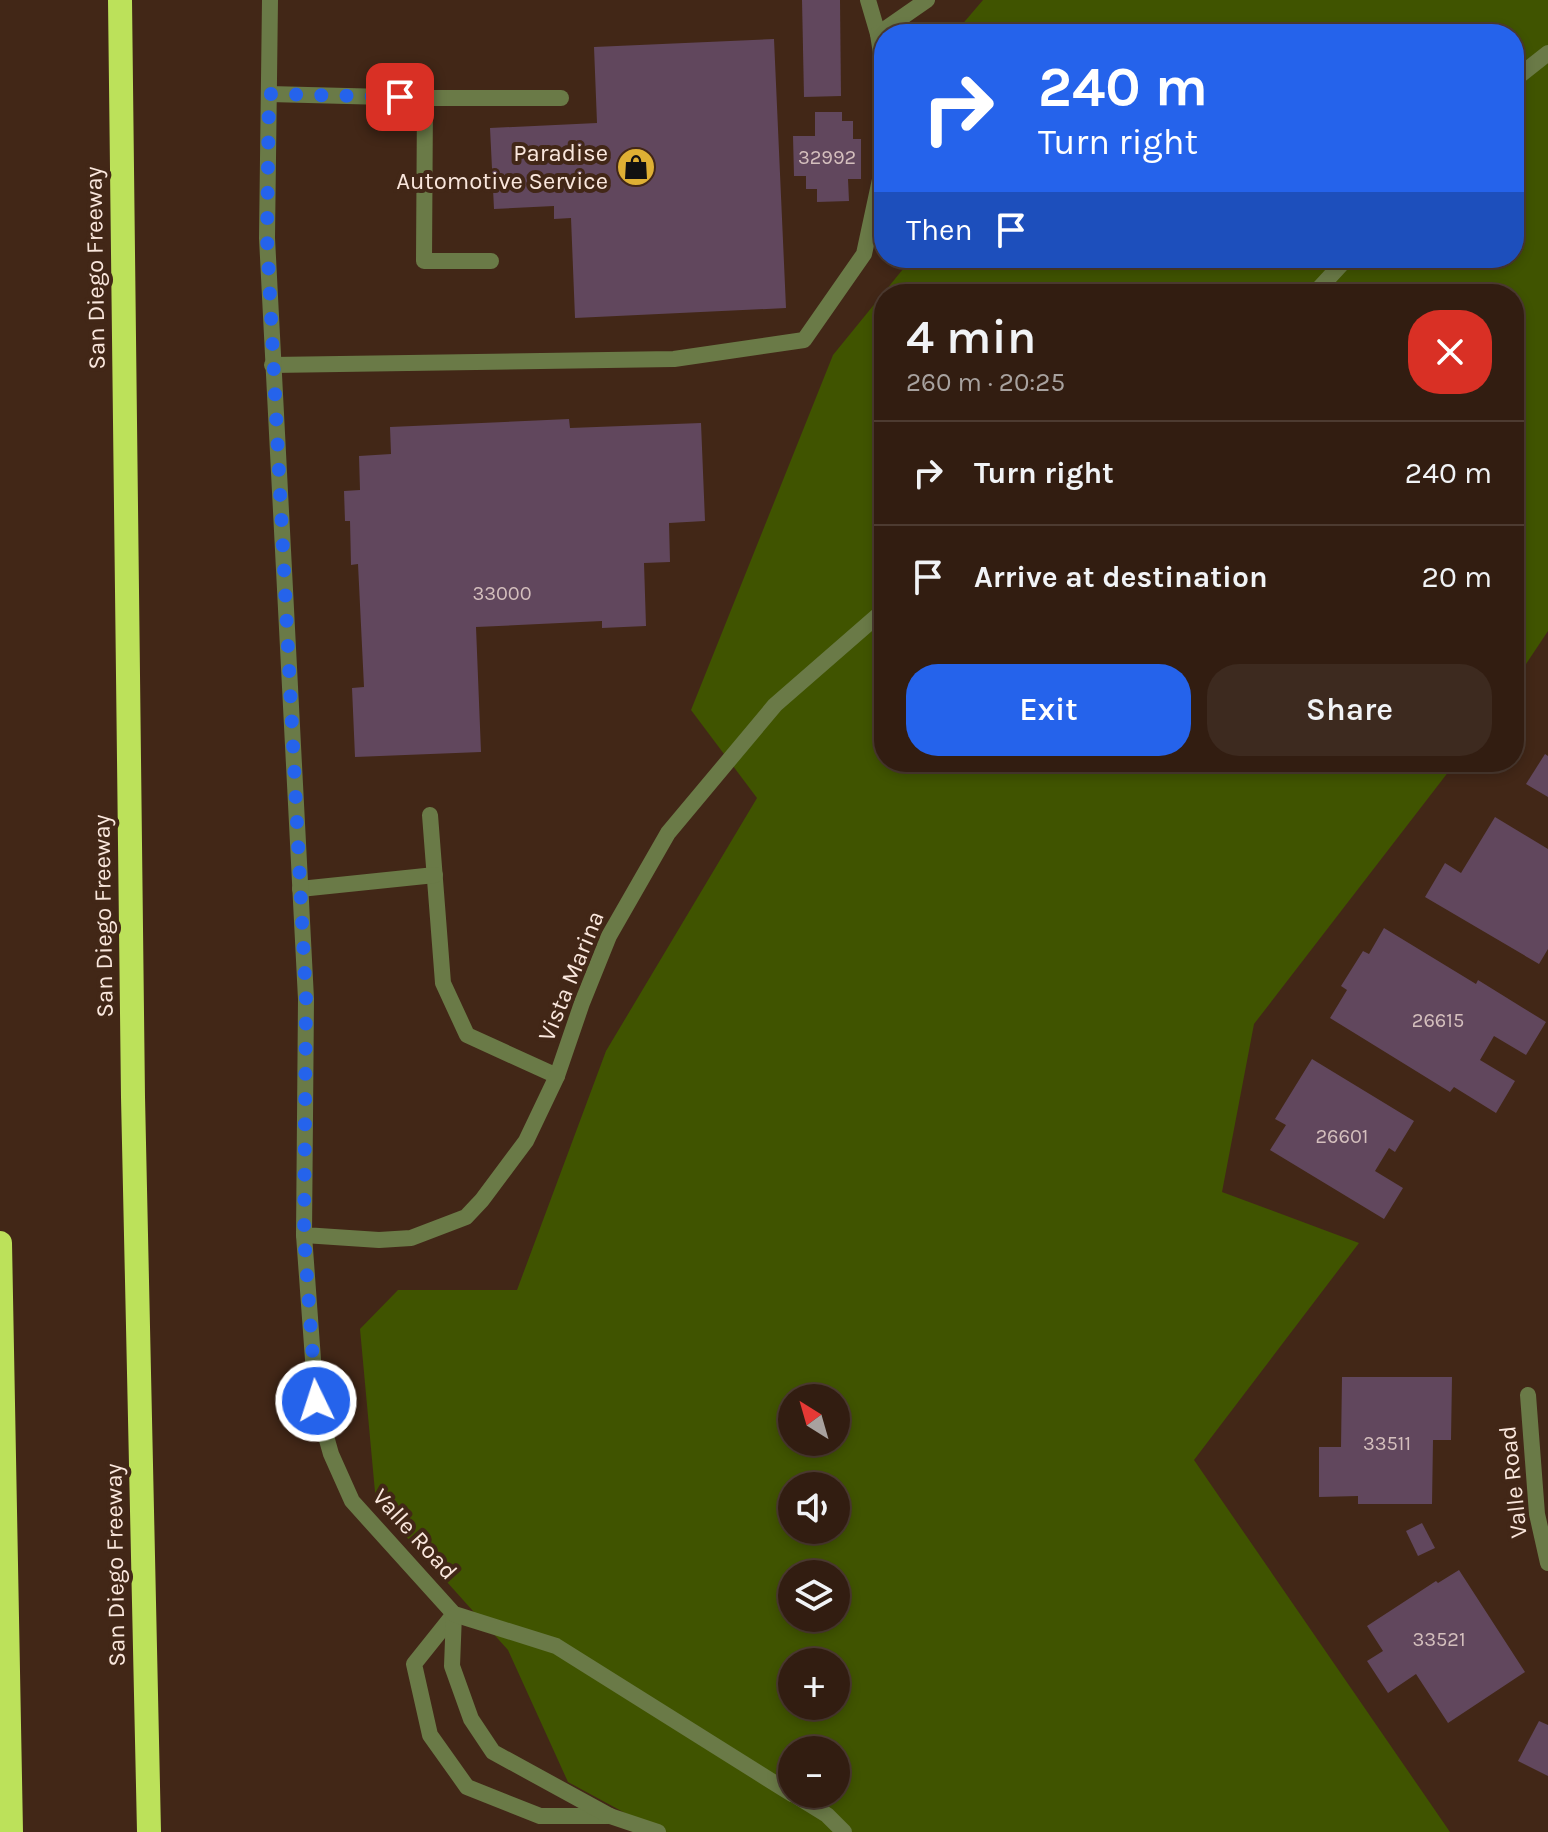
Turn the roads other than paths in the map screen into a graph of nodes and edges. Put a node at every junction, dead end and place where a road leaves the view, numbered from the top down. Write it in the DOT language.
graph roads {
  1 [pos="120,0"];
  2 [pos="270,0"];
  3 [pos="868,0"];
  4 [pos="927,0"];
  5 [pos="875,24"];
  6 [pos="892,24"];
  7 [pos="1548,53"];
  8 [pos="1524,72"];
  9 [pos="269,94"];
  10 [pos="425,98"];
  11 [pos="561,98"];
  12 [pos="874,208"];
  13 [pos="491,261"];
  14 [pos="1338,268"];
  15 [pos="1323,284"];
  16 [pos="272,365"];
  17 [pos="874,619"];
  18 [pos="430,815"];
  19 [pos="435,875"];
  20 [pos="300,889"];
  21 [pos="557,1076"];
  22 [pos="304,1235"];
  23 [pos="0,1243"];
  24 [pos="1528,1395"];
  25 [pos="1548,1563"];
  26 [pos="454,1614"];
  27 [pos="778,1785"];
  28 [pos="815,1808"];
  29 [pos="610,1816"];
  30 [pos="11,1832"];
  31 [pos="149,1832"];
  32 [pos="658,1832"];
  33 [pos="844,1832"];
  1 -- 31 [label="highway, San Diego Freeway"];
  2 -- 9 [label="street, Valle Road"];
  3 -- 5 [label="street"];
  4 -- 6 [label="street"];
  7 -- 8 [label="street"];
  9 -- 10 [label="street"];
  9 -- 16 [label="street, Valle Road"];
  10 -- 11 [label="street"];
  10 -- 13 [label="street"];
  12 -- 16 [label="street"];
  14 -- 15 [label="street"];
  16 -- 20 [label="street, Valle Road"];
  17 -- 21 [label="street, Vista Marina"];
  18 -- 19 [label="street"];
  19 -- 20 [label="street"];
  19 -- 21 [label="street"];
  20 -- 22 [label="street, Valle Road"];
  21 -- 22 [label="street, Vista Marina"];
  22 -- 26 [label="street, Valle Road"];
  23 -- 30 [label="highway"];
  24 -- 25 [label="street, Valle Road"];
  26 -- 27 [label="street, Valle Road"];
  26 -- 29 [label="street"];
  26 -- 29 [label="street"];
  28 -- 33 [label="street, Valle Road"];
  29 -- 32 [label="street"];
}
